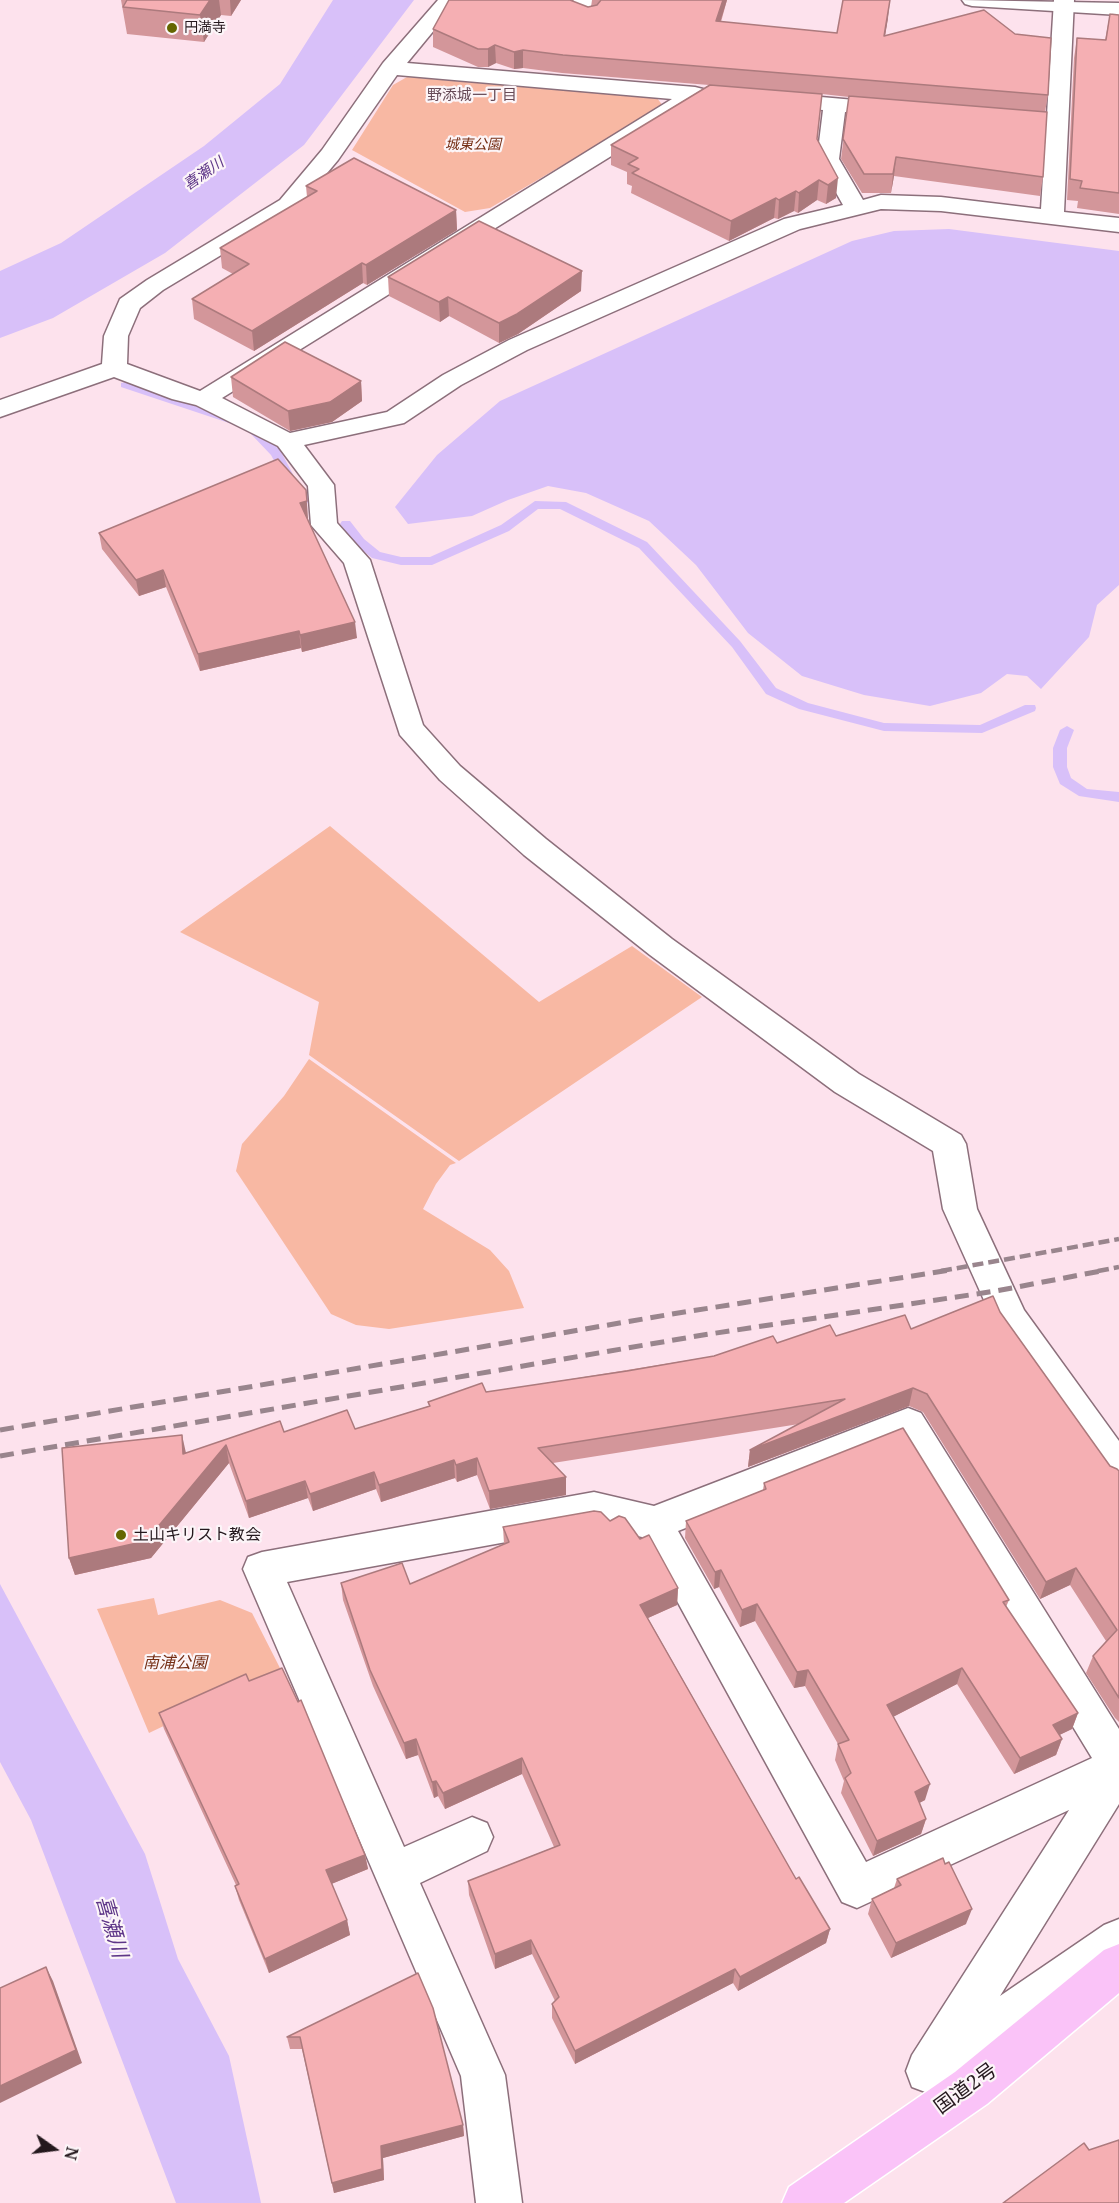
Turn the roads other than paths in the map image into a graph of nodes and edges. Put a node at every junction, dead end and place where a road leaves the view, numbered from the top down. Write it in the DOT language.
graph roads {
  1 [pos="448,0"];
  2 [pos="972,0"];
  3 [pos="1064,3"];
  4 [pos="1119,9"];
  5 [pos="390,68"];
  6 [pos="695,94"];
  7 [pos="719,96"];
  8 [pos="754,99"];
  9 [pos="836,105"];
  10 [pos="918,111"];
  11 [pos="976,116"];
  12 [pos="1059,123"];
  13 [pos="856,208"];
  14 [pos="453,213"];
  15 [pos="1052,217"];
  16 [pos="1119,225"];
  17 [pos="483,228"];
  18 [pos="114,368"];
  19 [pos="204,399"];
  20 [pos="0,409"];
  21 [pos="287,441"];
  22 [pos="1119,1471"];
  23 [pos="654,1523"];
  24 [pos="1119,1766"];
  25 [pos="472,1837"];
  26 [pos="395,1873"];
  27 [pos="1119,1940"];
  28 [pos="1119,1965"];
  29 [pos="499,2203"];
  30 [pos="804,2203"];
  1 -- 5 [label="street"];
  2 -- 3 [label="street"];
  3 -- 4 [label="street"];
  3 -- 12 [label="street"];
  5 -- 6 [label="street"];
  5 -- 18 [label="street"];
  6 -- 7 [label="street"];
  6 -- 17 [label="street"];
  8 -- 9 [label="street"];
  9 -- 10 [label="street"];
  9 -- 13 [label="street"];
  11 -- 12 [label="street"];
  12 -- 15 [label="street"];
  13 -- 15 [label="street"];
  13 -- 21 [label="street"];
  14 -- 17 [label="street"];
  15 -- 16 [label="street"];
  17 -- 19 [label="street"];
  18 -- 19 [label="street"];
  18 -- 20 [label="street"];
  19 -- 21 [label="street"];
  21 -- 22 [label="street"];
  23 -- 24 [label="street"];
  23 -- 24 [label="street"];
  23 -- 26 [label="street"];
  24 -- 27 [label="street"];
  25 -- 26 [label="street"];
  26 -- 29 [label="street"];
  28 -- 30 [label="highway, 国道2号"];
}
